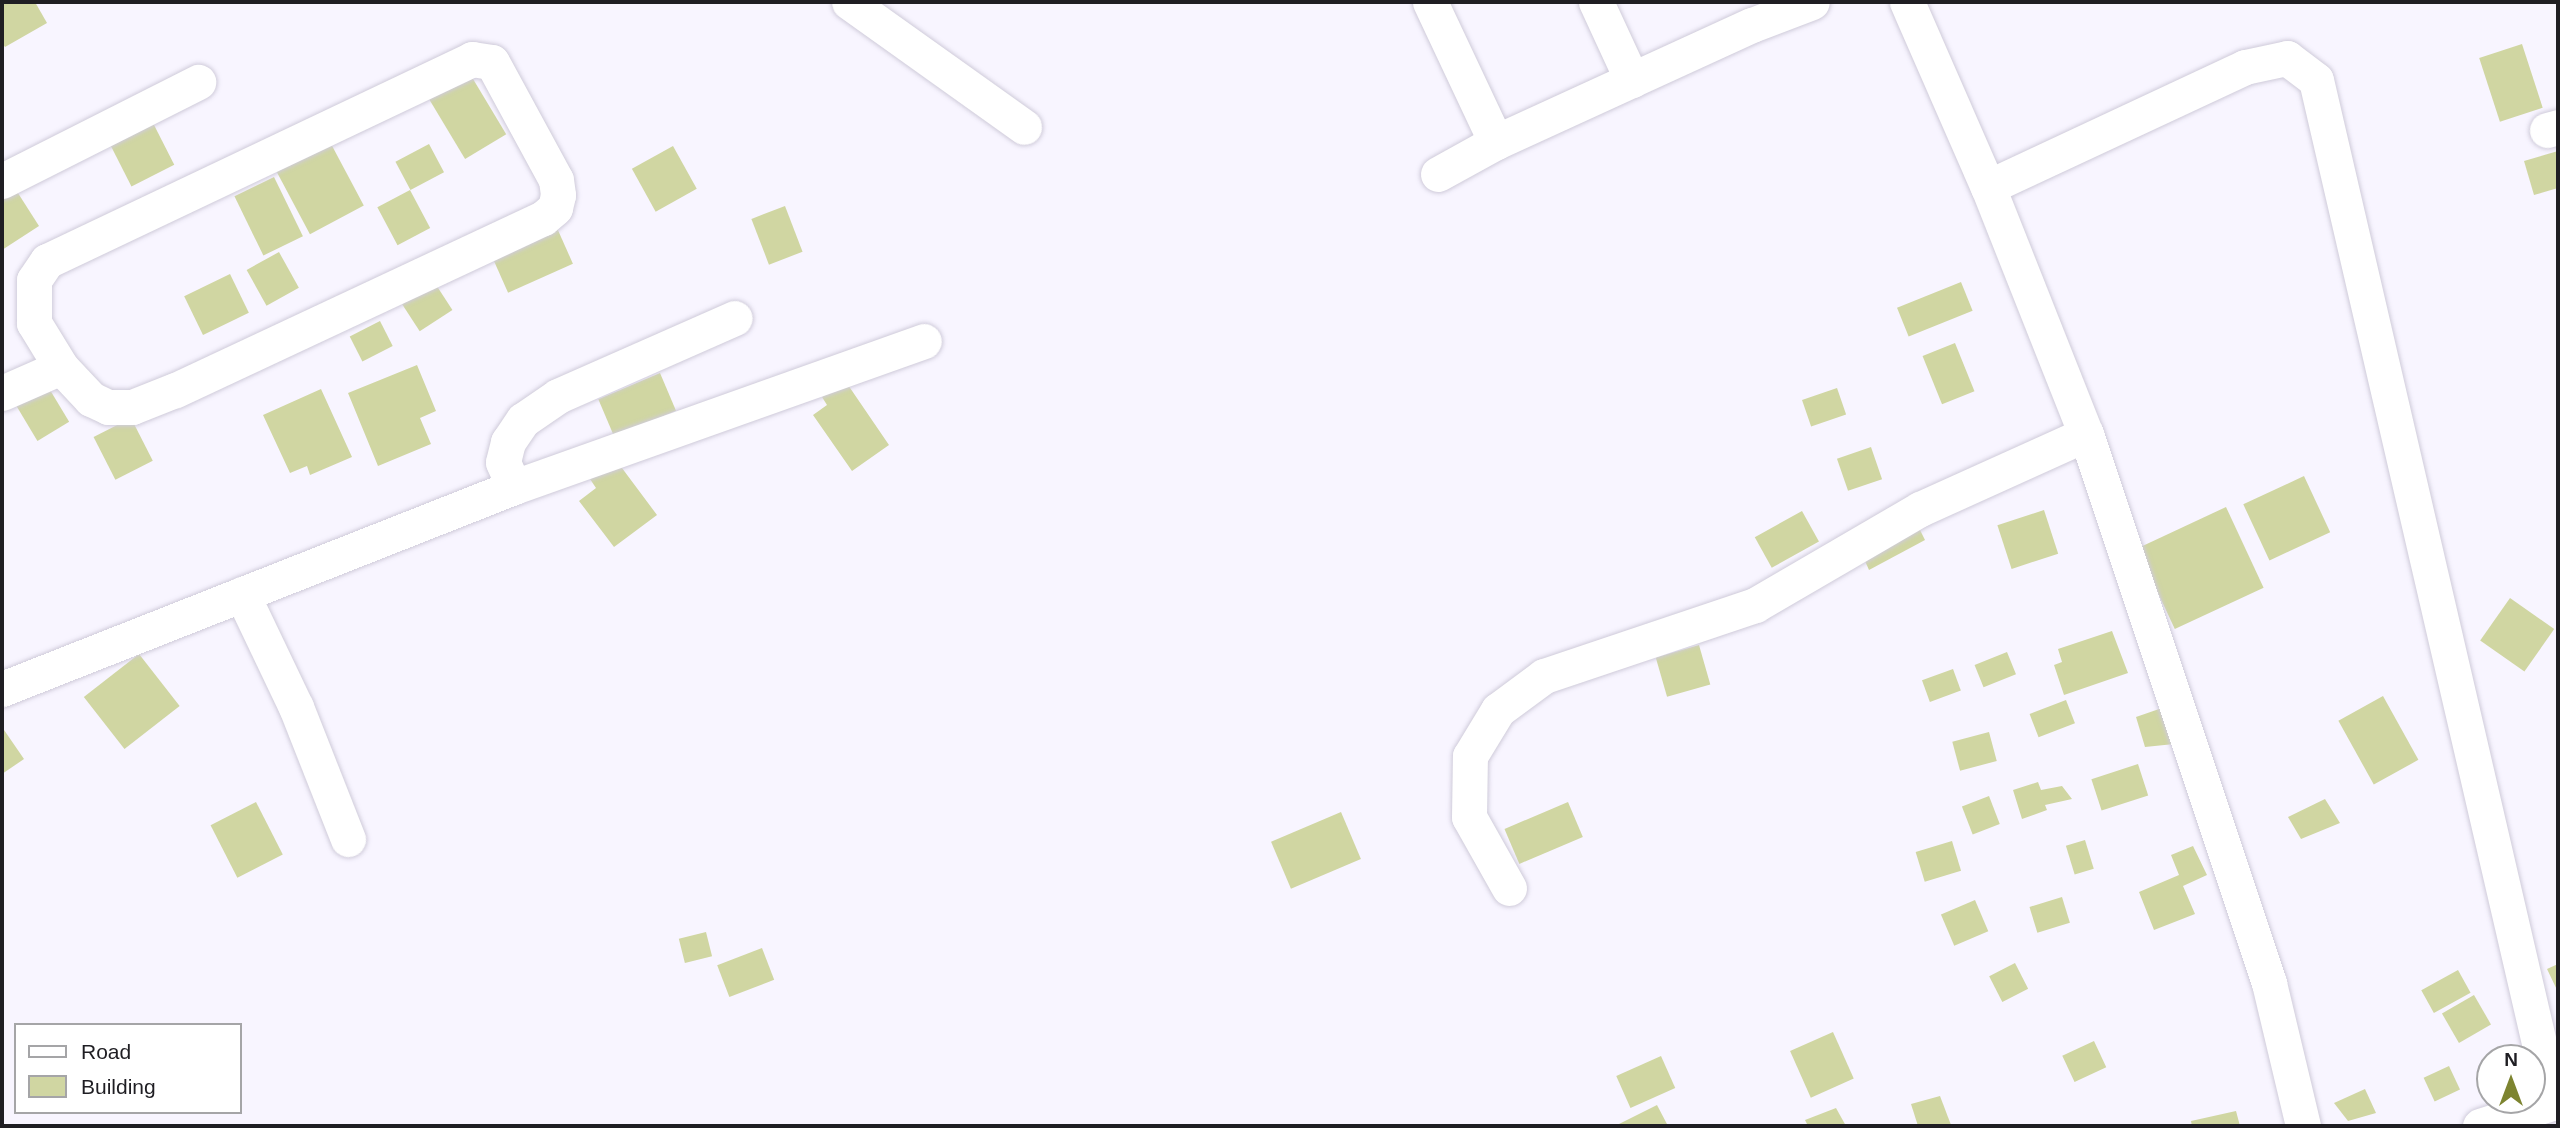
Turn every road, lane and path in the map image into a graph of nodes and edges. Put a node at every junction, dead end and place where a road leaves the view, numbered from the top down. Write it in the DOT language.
graph roads {
  1 [pos="849,2"];
  2 [pos="1430,2"];
  3 [pos="1596,2"];
  4 [pos="1812,2"];
  5 [pos="1907,2"];
  6 [pos="1747,13"];
  7 [pos="1632,80"];
  8 [pos="198,82"];
  9 [pos="1024,127"];
  10 [pos="1496,142"];
  11 [pos="1438,173"];
  12 [pos="2,181"];
  13 [pos="1988,187"];
  14 [pos="735,317"];
  15 [pos="924,341"];
  16 [pos="61,367"];
  17 [pos="2,393"];
  18 [pos="2086,434"];
  19 [pos="514,487"];
  20 [pos="242,594"];
  21 [pos="2,689"];
  22 [pos="348,839"];
  23 [pos="1509,888"];
  24 [pos="2556,1102"];
  25 [pos="2302,1126"];
  26 [pos="2480,1126"];
  1 -- 9 [label="street"];
  2 -- 10 [label="street"];
  3 -- 7 [label="street"];
  4 -- 6 [label="street"];
  5 -- 13 [label="street"];
  6 -- 7 [label="street"];
  7 -- 10 [label="street"];
  8 -- 12 [label="street"];
  10 -- 11 [label="street"];
  13 -- 18 [label="street"];
  13 -- 24 [label="street"];
  14 -- 19 [label="street"];
  15 -- 19 [label="street"];
  16 -- 16 [label="street"];
  16 -- 17 [label="street"];
  18 -- 23 [label="street"];
  18 -- 25 [label="street"];
  19 -- 20 [label="street"];
  20 -- 21 [label="street"];
  20 -- 22 [label="street"];
  24 -- 26 [label="street"];
}
